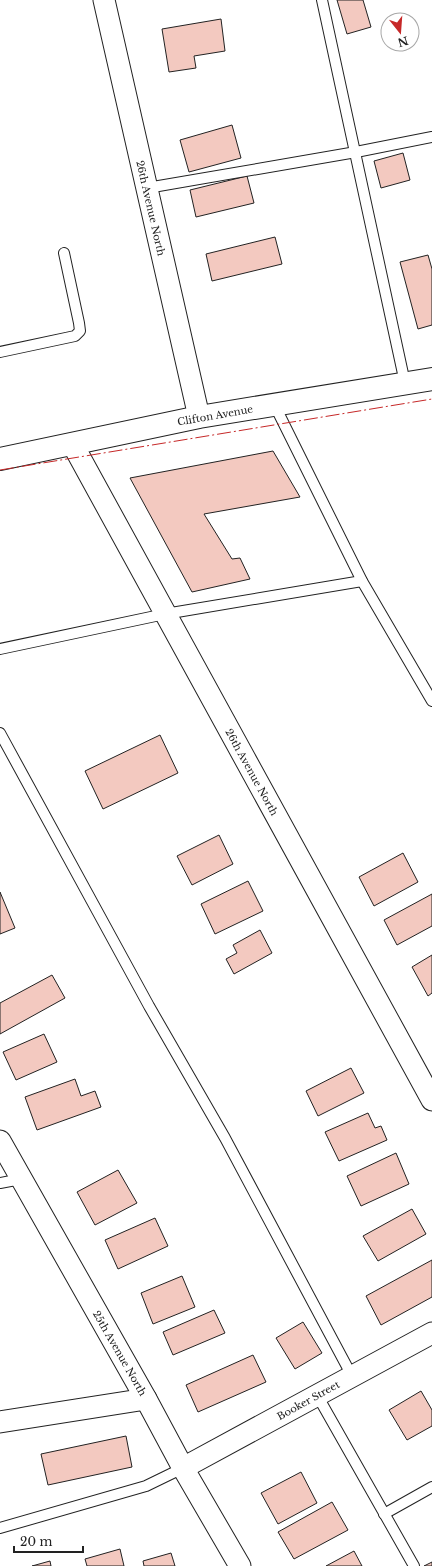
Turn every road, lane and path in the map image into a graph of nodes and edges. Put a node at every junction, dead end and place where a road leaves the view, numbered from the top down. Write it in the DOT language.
graph roads {
  1 [pos="104,0"];
  2 [pos="322,0"];
  3 [pos="432,138"];
  4 [pos="356,152"];
  5 [pos="147,188"];
  6 [pos="64,253"];
  7 [pos="0,352"];
  8 [pos="432,379"];
  9 [pos="405,383"];
  10 [pos="274,404"];
  11 [pos="199,417"];
  12 [pos="73,445"];
  13 [pos="0,459"];
  14 [pos="362,581"];
  15 [pos="165,614"];
  16 [pos="0,649"];
  17 [pos="432,701"];
  18 [pos="0,733"];
  19 [pos="432,1100"];
  20 [pos="0,1141"];
  21 [pos="21,1179"];
  22 [pos="0,1183"];
  23 [pos="432,1333"];
  24 [pos="352,1376"];
  25 [pos="317,1396"];
  26 [pos="146,1399"];
  27 [pos="0,1422"];
  28 [pos="183,1468"];
  29 [pos="432,1487"];
  30 [pos="384,1514"];
  31 [pos="0,1528"];
  32 [pos="240,1566"];
  33 [pos="414,1566"];
  1 -- 5 [label="street, 26th Avenue North"];
  2 -- 4 [label="lane"];
  3 -- 4 [label="lane"];
  4 -- 5 [label="lane"];
  4 -- 9 [label="lane"];
  5 -- 11 [label="street, 26th Avenue North"];
  6 -- 7 [label="lane"];
  8 -- 9 [label="street, Clifton Avenue"];
  9 -- 10 [label="street, Clifton Avenue"];
  10 -- 11 [label="street, Clifton Avenue"];
  10 -- 14 [label="lane"];
  11 -- 12 [label="street, Clifton Avenue"];
  12 -- 13 [label="street, Clifton Avenue"];
  12 -- 15 [label="street, 26th Avenue North"];
  14 -- 15 [label="lane"];
  14 -- 17 [label="lane"];
  15 -- 16 [label="lane"];
  15 -- 19 [label="street, 26th Avenue North"];
  18 -- 24 [label="lane"];
  20 -- 21 [label="street, 25th Avenue North"];
  21 -- 22 [label="lane"];
  21 -- 26 [label="street, 25th Avenue North"];
  23 -- 24 [label="street, Booker Street"];
  24 -- 25 [label="street, Booker Street"];
  25 -- 28 [label="street, Booker Street"];
  25 -- 30 [label="lane"];
  26 -- 27 [label="street"];
  26 -- 28 [label="street, 25th Avenue North"];
  28 -- 31 [label="lane"];
  28 -- 32 [label="street, 25th Avenue North"];
  29 -- 30 [label="lane"];
  30 -- 33 [label="lane"];
}
